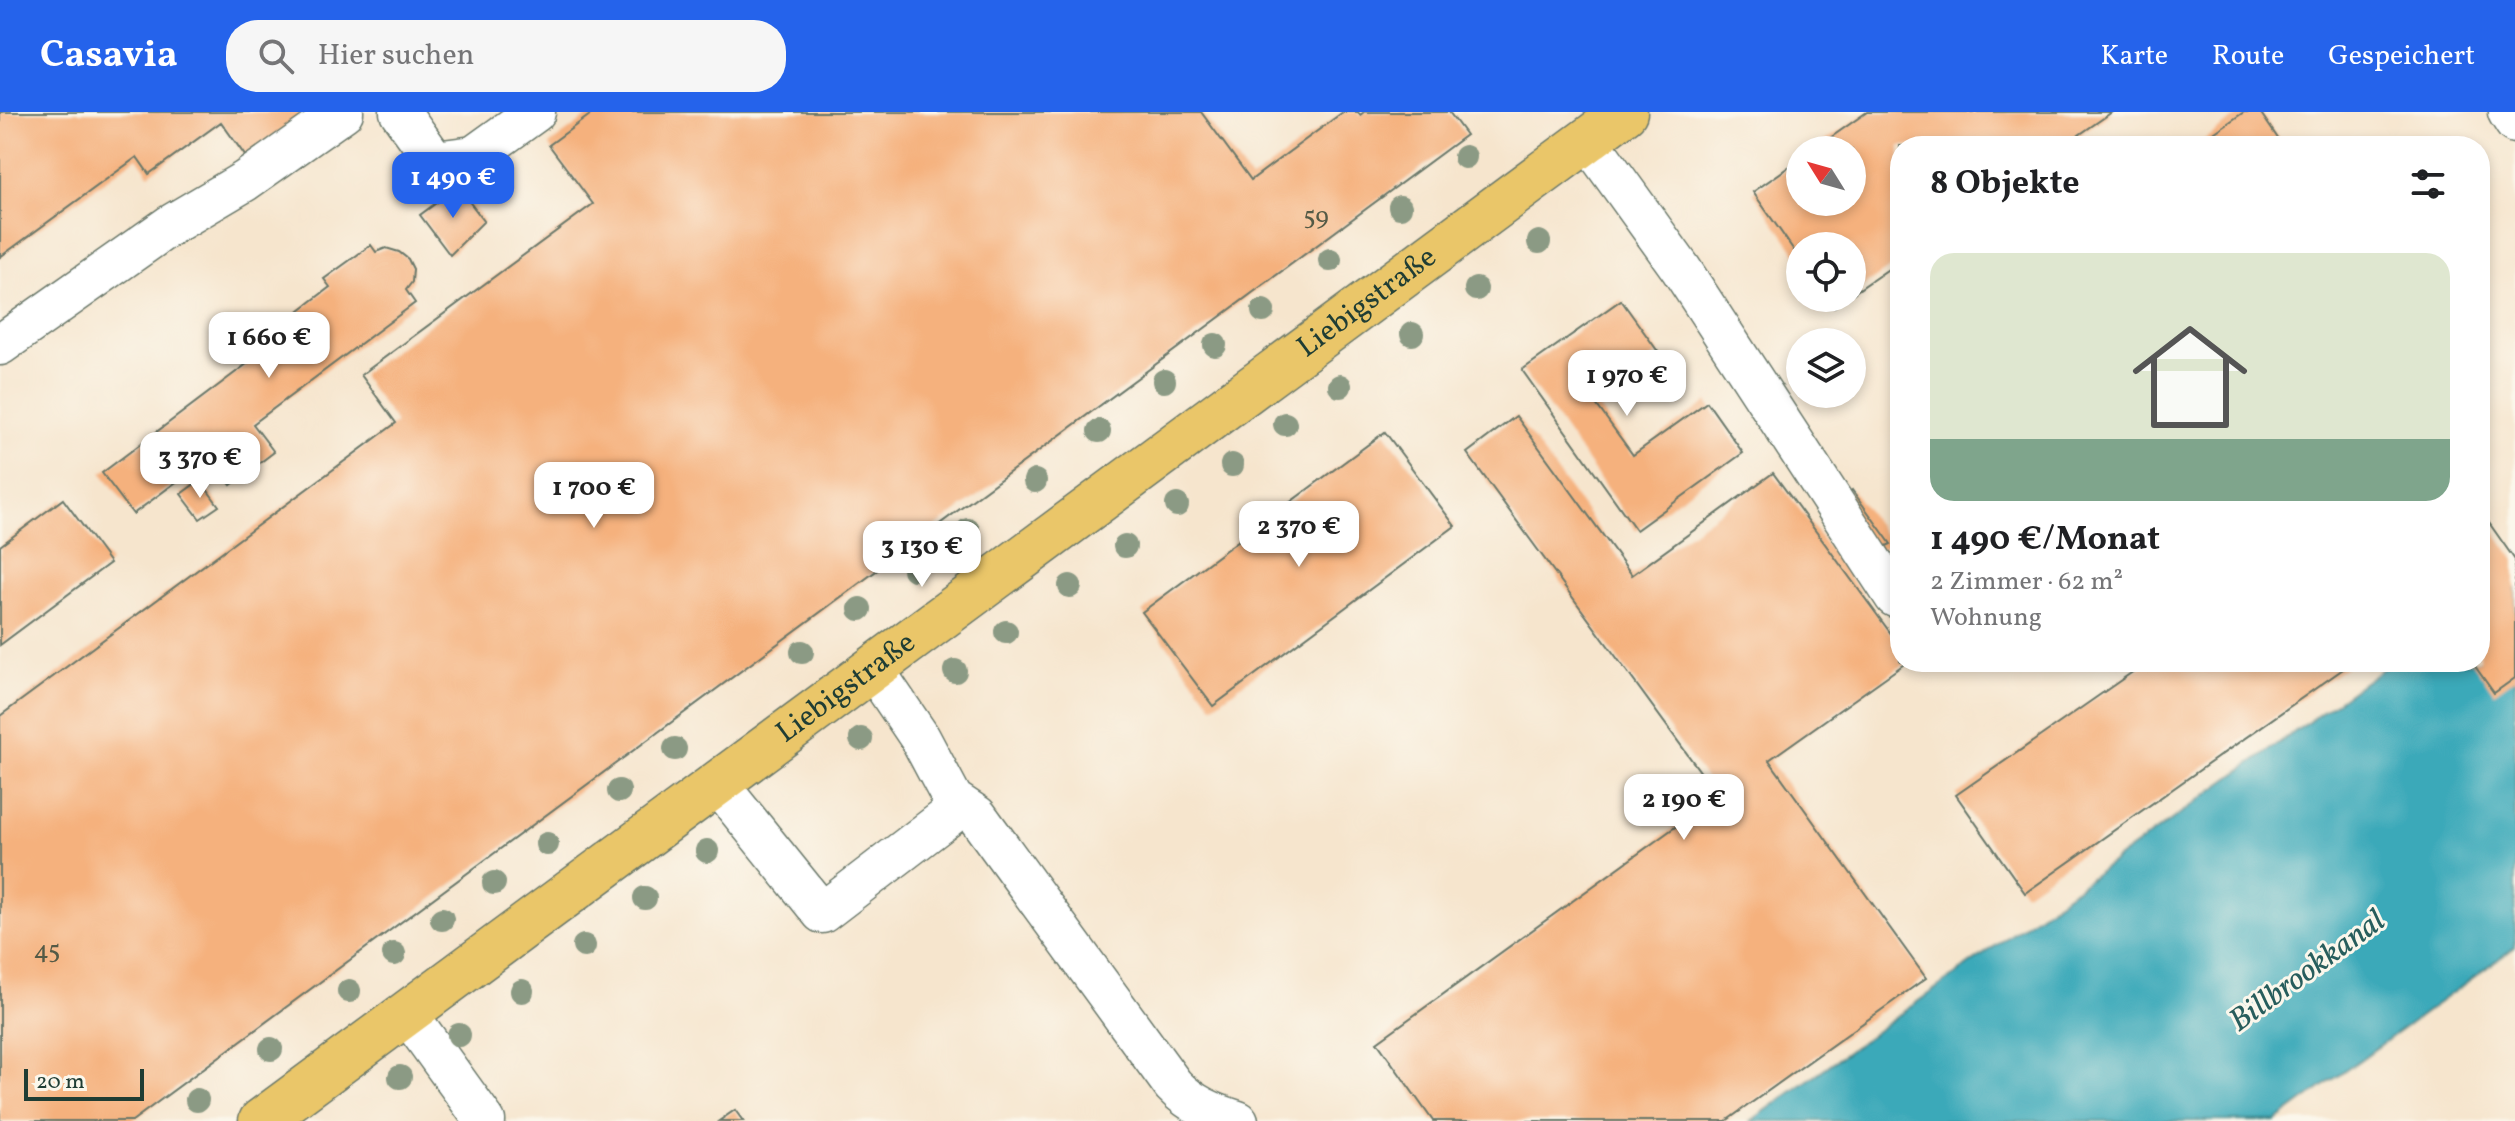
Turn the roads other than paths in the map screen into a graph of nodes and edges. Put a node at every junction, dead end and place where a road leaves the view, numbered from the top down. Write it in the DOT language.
graph roads {
  1 [pos="343,112"];
  2 [pos="400,112"];
  3 [pos="535,112"];
  4 [pos="1625,112"];
  5 [pos="2508,112"];
  6 [pos="2515,123"];
  7 [pos="1588,140"];
  8 [pos="0,345"];
  9 [pos="1890,589"];
  10 [pos="872,667"];
  11 [pos="717,783"];
  12 [pos="953,800"];
  13 [pos="407,1013"];
  14 [pos="274,1117"];
  15 [pos="485,1121"];
  16 [pos="1238,1121"];
  1 -- 8 [label="street"];
  2 -- 3 [label="street"];
  4 -- 7 [label="main road, Liebigstraße"];
  5 -- 6 [label="street"];
  7 -- 9 [label="street"];
  7 -- 10 [label="main road, Liebigstraße"];
  10 -- 11 [label="main road, Liebigstraße"];
  10 -- 12 [label="street"];
  11 -- 12 [label="street"];
  11 -- 13 [label="main road, Liebigstraße"];
  12 -- 16 [label="street"];
  13 -- 14 [label="main road, Liebigstraße"];
  13 -- 15 [label="street"];
}
